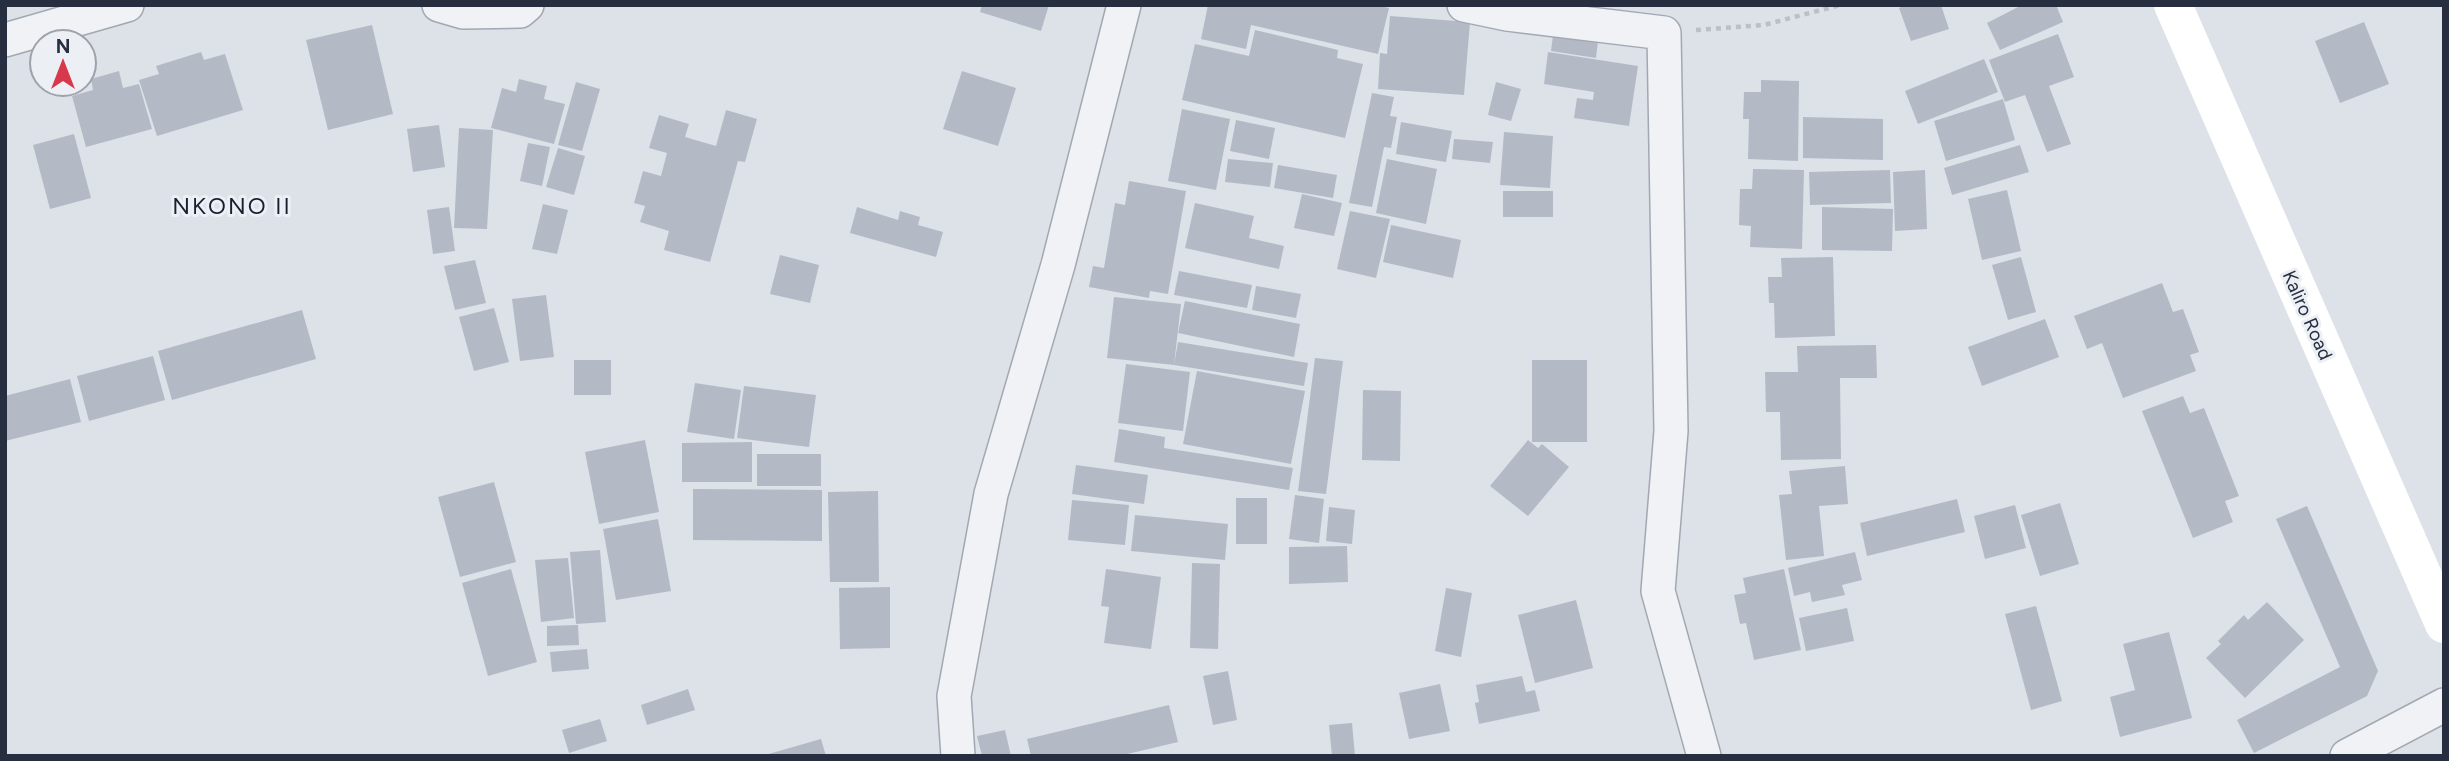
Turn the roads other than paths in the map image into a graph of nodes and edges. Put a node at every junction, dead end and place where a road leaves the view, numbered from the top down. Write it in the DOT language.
graph roads {
  1 [pos="127,5"];
  2 [pos="439,5"];
  3 [pos="527,5"];
  4 [pos="1124,5"];
  5 [pos="1464,5"];
  6 [pos="2173,5"];
  7 [pos="5,40"];
  8 [pos="2444,624"];
  9 [pos="2444,705"];
  10 [pos="958,756"];
  11 [pos="1704,756"];
  12 [pos="2347,756"];
  1 -- 7 [label="street"];
  2 -- 3 [label="street"];
  4 -- 10 [label="street"];
  5 -- 11 [label="street"];
  6 -- 8 [label="main road, Kaliro Road"];
  9 -- 12 [label="street"];
}
